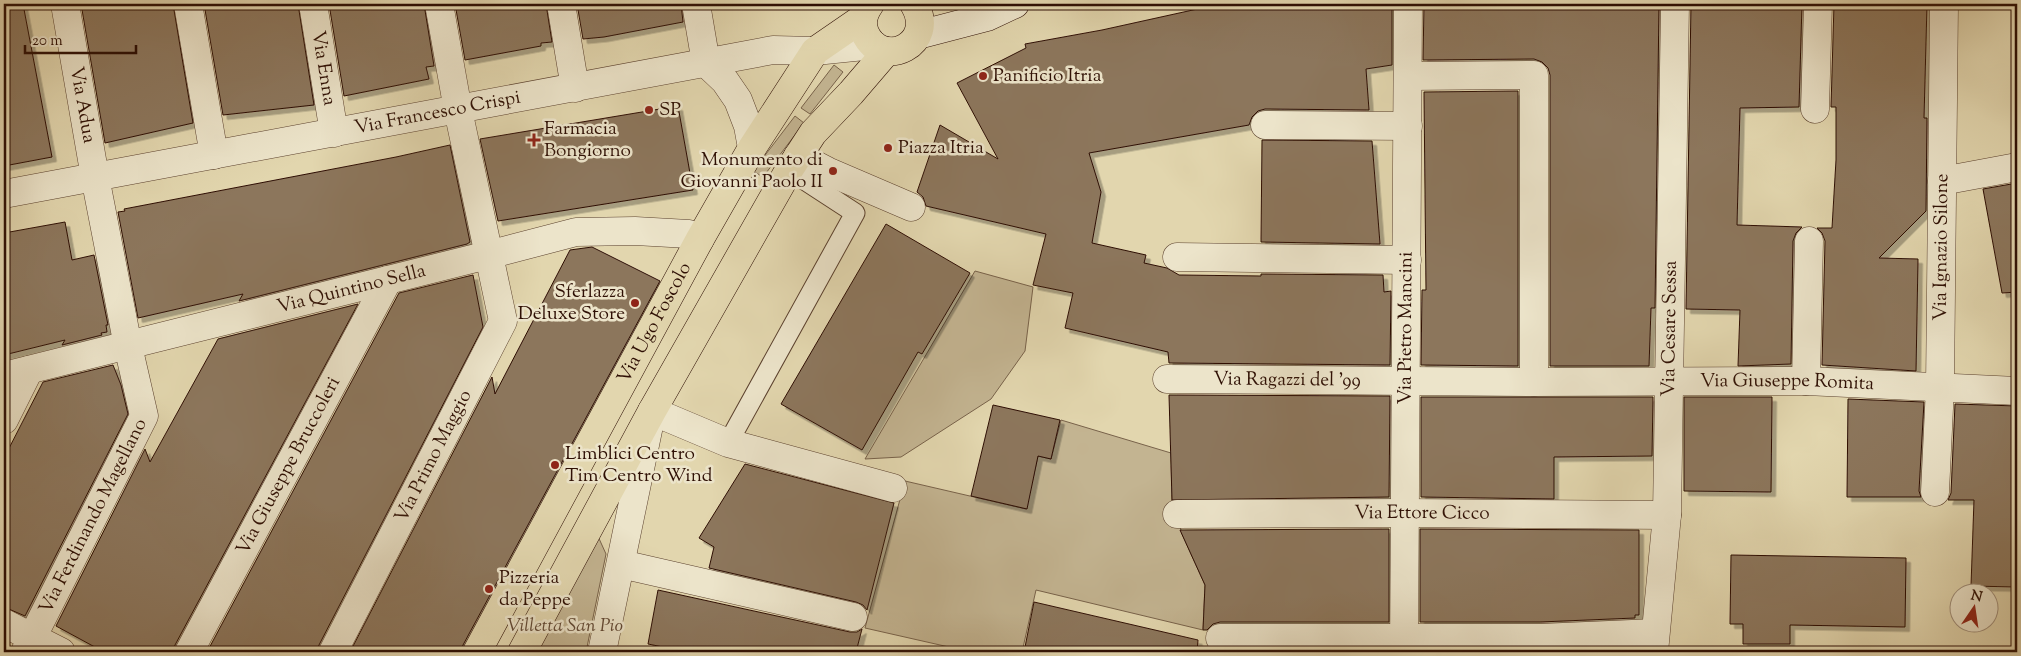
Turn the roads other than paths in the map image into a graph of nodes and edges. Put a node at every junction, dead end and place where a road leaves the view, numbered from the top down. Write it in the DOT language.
graph roads {
  1 [pos="65,4"];
  2 [pos="188,4"];
  3 [pos="313,4"];
  4 [pos="439,4"];
  5 [pos="560,4"];
  6 [pos="696,4"];
  7 [pos="914,4"];
  8 [pos="1015,4"];
  9 [pos="1408,4"];
  10 [pos="1675,4"];
  11 [pos="1818,4"];
  12 [pos="1944,4"];
  13 [pos="866,11"];
  14 [pos="918,35"];
  15 [pos="881,48"];
  16 [pos="815,51"];
  17 [pos="706,63"];
  18 [pos="1408,76"];
  19 [pos="575,88"];
  20 [pos="1816,109"];
  21 [pos="458,110"];
  22 [pos="1265,125"];
  23 [pos="1408,126"];
  24 [pos="334,133"];
  25 [pos="752,148"];
  26 [pos="214,155"];
  27 [pos="793,163"];
  28 [pos="2017,167"];
  29 [pos="95,177"];
  30 [pos="1942,181"];
  31 [pos="4,194"];
  32 [pos="911,207"];
  33 [pos="700,239"];
  34 [pos="1809,241"];
  35 [pos="488,255"];
  36 [pos="1178,257"];
  37 [pos="1407,260"];
  38 [pos="388,280"];
  39 [pos="128,346"];
  40 [pos="16,373"];
  41 [pos="1167,379"];
  42 [pos="1806,381"];
  43 [pos="1406,382"];
  44 [pos="1534,382"];
  45 [pos="1670,382"];
  46 [pos="1940,387"];
  47 [pos="2017,391"];
  48 [pos="652,411"];
  49 [pos="4,420"];
  50 [pos="728,443"];
  51 [pos="893,488"];
  52 [pos="1935,492"];
  53 [pos="1406,513"];
  54 [pos="1178,514"];
  55 [pos="1667,516"];
  56 [pos="620,564"];
  57 [pos="853,617"];
  58 [pos="4,623"];
  59 [pos="1220,638"];
  60 [pos="1655,643"];
  61 [pos="29,645"];
  62 [pos="1404,645"];
  63 [pos="1540,645"];
  64 [pos="608,651"];
  65 [pos="61,652"];
  66 [pos="188,652"];
  67 [pos="333,652"];
  68 [pos="477,652"];
  69 [pos="522,652"];
  1 -- 29 [label="street, Via Adua"];
  2 -- 26 [label="street"];
  3 -- 24 [label="street, Via Enna"];
  4 -- 21 [label="street, Via Primo Maggio"];
  5 -- 19 [label="street"];
  6 -- 17 [label="street"];
  7 -- 14 [label="main road"];
  8 -- 14 [label="street"];
  9 -- 18 [label="street, Via Pietro Mancini"];
  10 -- 45 [label="street, Via Cesare Sessa"];
  11 -- 20 [label="street"];
  12 -- 30 [label="street, Via Ignazio Silone"];
  13 -- 15 [label="main road"];
  13 -- 16 [label="main road, Via Ugo Foscolo"];
  14 -- 15 [label="main road"];
  15 -- 16 [label="street, Via Francesco Crispi"];
  15 -- 27 [label="main road, Via Ugo Foscolo"];
  16 -- 17 [label="street, Via Francesco Crispi"];
  16 -- 25 [label="main road, Via Ugo Foscolo"];
  17 -- 19 [label="street, Via Francesco Crispi"];
  17 -- 25 [label="street"];
  18 -- 23 [label="street, Via Pietro Mancini"];
  18 -- 44 [label="street"];
  19 -- 21 [label="street, Via Francesco Crispi"];
  21 -- 24 [label="street, Via Francesco Crispi"];
  21 -- 35 [label="street, Via Primo Maggio"];
  22 -- 23 [label="street"];
  23 -- 37 [label="street, Via Pietro Mancini"];
  24 -- 26 [label="street, Via Francesco Crispi"];
  25 -- 33 [label="main road, Via Ugo Foscolo"];
  26 -- 29 [label="street, Via Francesco Crispi"];
  27 -- 32 [label="street"];
  27 -- 48 [label="main road, Via Ugo Foscolo"];
  27 -- 50 [label="lane"];
  28 -- 30 [label="street"];
  29 -- 31 [label="street, Via Francesco Crispi"];
  29 -- 39 [label="street, Via Adua"];
  30 -- 46 [label="street, Via Ignazio Silone"];
  33 -- 35 [label="street, Via Quintino Sella"];
  33 -- 68 [label="main road, Via Ugo Foscolo"];
  34 -- 42 [label="street"];
  35 -- 38 [label="street, Via Quintino Sella"];
  35 -- 67 [label="street, Via Primo Maggio"];
  36 -- 37 [label="street"];
  37 -- 43 [label="street, Via Pietro Mancini"];
  38 -- 39 [label="street, Via Quintino Sella"];
  38 -- 66 [label="street, Via Giuseppe Bruccoleri"];
  39 -- 40 [label="street, Via Quintino Sella"];
  39 -- 61 [label="street, Via Ferdinando Magellano"];
  40 -- 49 [label="street"];
  41 -- 43 [label="street, Via Ragazzi del '99"];
  42 -- 45 [label="street, Via Giuseppe Romita"];
  42 -- 46 [label="street, Via Giuseppe Romita"];
  43 -- 44 [label="street, Via Giuseppe Romita"];
  43 -- 53 [label="street, Via Pietro Mancini"];
  44 -- 45 [label="street, Via Giuseppe Romita"];
  45 -- 55 [label="street, Via Cesare Sessa"];
  46 -- 47 [label="street, Via Giuseppe Romita"];
  46 -- 52 [label="street, Via Ignazio Silone"];
  48 -- 50 [label="street"];
  48 -- 56 [label="street"];
  48 -- 69 [label="main road, Via Ugo Foscolo"];
  50 -- 51 [label="street"];
  53 -- 54 [label="street, Via Ettore Cicco"];
  53 -- 55 [label="street, Via Ettore Cicco"];
  53 -- 62 [label="street, Via Pietro Mancini"];
  55 -- 60 [label="street, Via Cesare Sessa"];
  56 -- 57 [label="street"];
  56 -- 64 [label="street"];
  58 -- 61 [label="street"];
  59 -- 62 [label="street"];
  60 -- 63 [label="street"];
  61 -- 65 [label="street"];
  62 -- 63 [label="street"];
}
